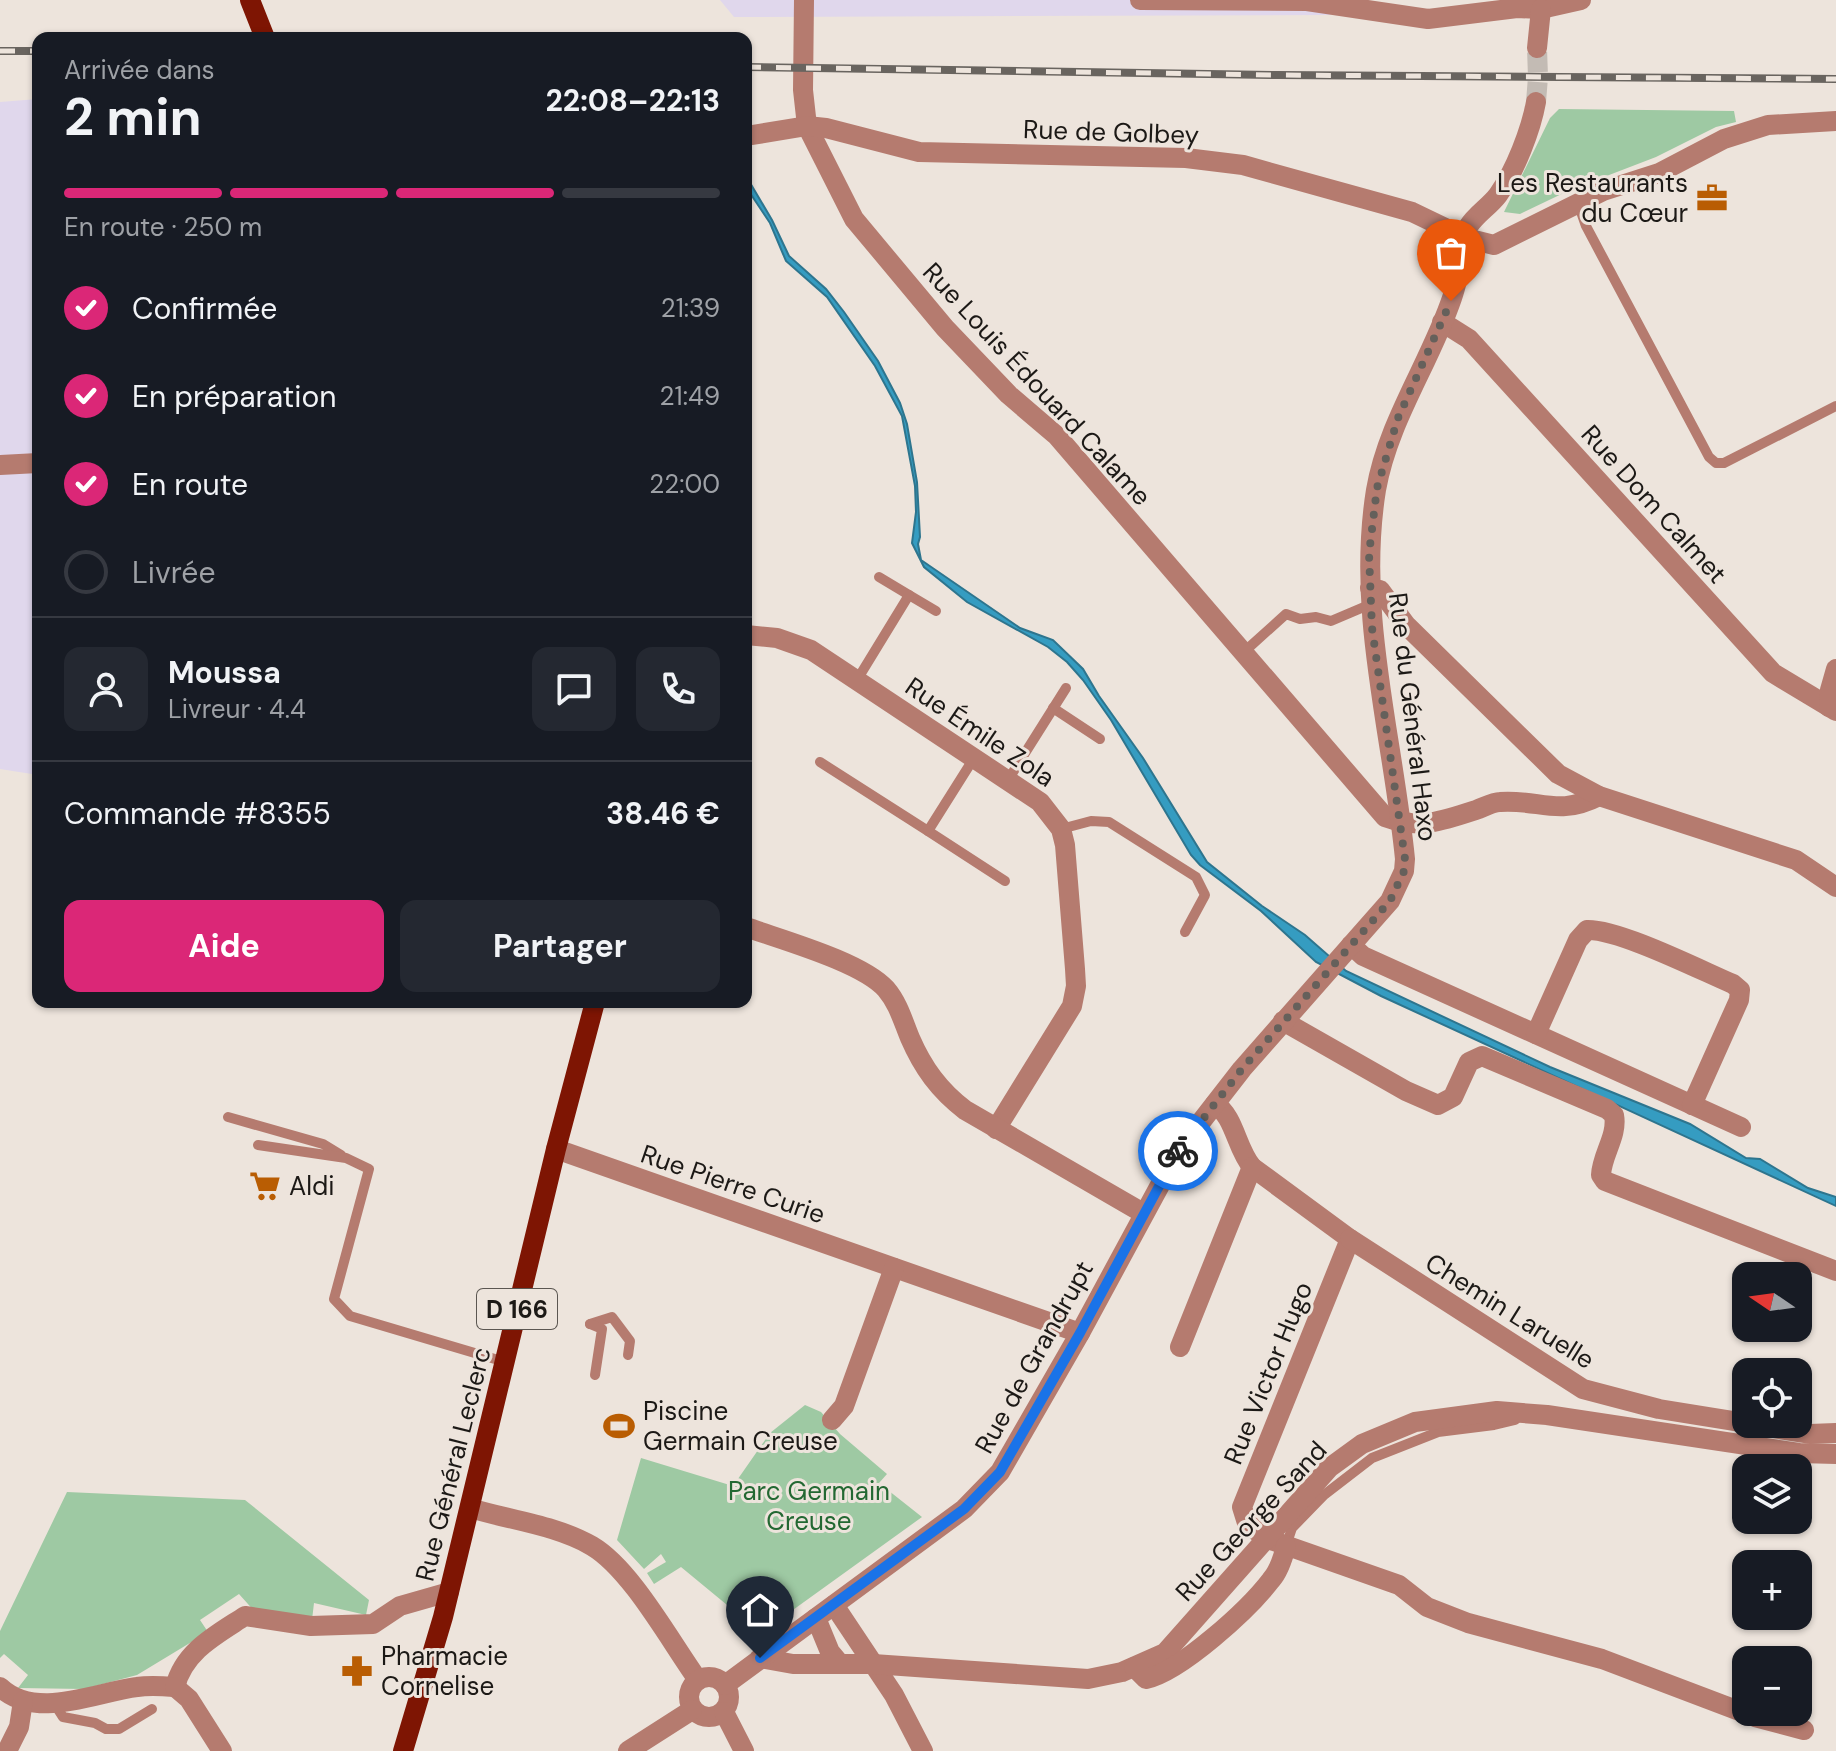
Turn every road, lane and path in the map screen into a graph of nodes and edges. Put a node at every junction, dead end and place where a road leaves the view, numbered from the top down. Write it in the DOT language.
graph roads {
  1 [pos="250,0"];
  2 [pos="804,0"];
  3 [pos="1140,0"];
  4 [pos="1245,0"];
  5 [pos="1581,0"];
  6 [pos="1541,9"];
  7 [pos="263,32"];
  8 [pos="1537,48"];
  9 [pos="1536,102"];
  10 [pos="1836,121"];
  11 [pos="807,126"];
  12 [pos="752,135"];
  13 [pos="1578,203"];
  14 [pos="1466,238"];
  15 [pos="1442,322"];
  16 [pos="1836,406"];
  17 [pos="32,463"];
  18 [pos="0,465"];
  19 [pos="879,577"];
  20 [pos="909,595"];
  21 [pos="1371,596"];
  22 [pos="936,611"];
  23 [pos="752,636"];
  24 [pos="1245,651"];
  25 [pos="1836,669"];
  26 [pos="857,680"];
  27 [pos="1066,688"];
  28 [pos="1053,708"];
  29 [pos="1832,709"];
  30 [pos="1100,739"];
  31 [pos="974,758"];
  32 [pos="820,762"];
  33 [pos="1008,780"];
  34 [pos="1599,796"];
  35 [pos="1401,823"];
  36 [pos="1061,829"];
  37 [pos="928,831"];
  38 [pos="1005,881"];
  39 [pos="1836,887"];
  40 [pos="752,929"];
  41 [pos="1185,932"];
  42 [pos="1351,945"];
  43 [pos="1331,967"];
  44 [pos="593,1008"];
  45 [pos="1283,1021"];
  46 [pos="1536,1034"];
  47 [pos="1215,1104"];
  48 [pos="1692,1105"];
  49 [pos="228,1117"];
  50 [pos="1741,1127"];
  51 [pos="996,1129"];
  52 [pos="258,1145"];
  53 [pos="556,1149"];
  54 [pos="346,1158"];
  55 [pos="1252,1167"];
  56 [pos="1143,1213"];
  57 [pos="1350,1239"];
  58 [pos="894,1268"];
  59 [pos="1836,1271"];
  60 [pos="1080,1333"];
  61 [pos="1180,1347"];
  62 [pos="628,1355"];
  63 [pos="505,1362"];
  64 [pos="595,1375"];
  65 [pos="1523,1413"];
  66 [pos="832,1420"];
  67 [pos="1732,1421"];
  68 [pos="1836,1433"];
  69 [pos="1812,1434"];
  70 [pos="1836,1454"];
  71 [pos="470,1508"];
  72 [pos="1265,1538"];
  73 [pos="1286,1546"];
  74 [pos="449,1592"];
  75 [pos="834,1605"];
  76 [pos="816,1618"];
  77 [pos="760,1658"];
  78 [pos="840,1664"];
  79 [pos="873,1664"];
  80 [pos="1134,1667"];
  81 [pos="698,1680"];
  82 [pos="725,1685"];
  83 [pos="0,1687"];
  84 [pos="175,1687"];
  85 [pos="23,1701"];
  86 [pos="53,1702"];
  87 [pos="152,1709"];
  88 [pos="692,1710"];
  89 [pos="724,1712"];
  90 [pos="1804,1730"];
  91 [pos="7,1751"];
  92 [pos="222,1751"];
  93 [pos="403,1751"];
  94 [pos="628,1751"];
  95 [pos="744,1751"];
  96 [pos="923,1751"];
  1 -- 7 [label="main road"];
  2 -- 11 [label="street, Rue Louis Édouard Calame"];
  3 -- 4 [label="street"];
  4 -- 6 [label="street"];
  5 -- 6 [label="street"];
  6 -- 8 [label="street"];
  9 -- 14 [label="street, Rue du Général Haxo"];
  10 -- 13 [label="street"];
  11 -- 12 [label="street, Rue de Golbey"];
  11 -- 14 [label="street, Rue de Golbey"];
  11 -- 24 [label="street, Rue Louis Édouard Calame"];
  13 -- 14 [label="street"];
  13 -- 16 [label="lane"];
  14 -- 15 [label="street, Rue du Général Haxo"];
  15 -- 21 [label="street, Rue du Général Haxo"];
  15 -- 29 [label="street, Rue Dom Calmet"];
  17 -- 18 [label="street"];
  19 -- 20 [label="lane"];
  20 -- 22 [label="lane"];
  20 -- 26 [label="lane"];
  21 -- 24 [label="lane"];
  21 -- 34 [label="street"];
  21 -- 35 [label="street, Rue du Général Haxo"];
  23 -- 26 [label="street, Rue Émile Zola"];
  24 -- 35 [label="street, Rue Louis Édouard Calame"];
  25 -- 29 [label="street"];
  26 -- 31 [label="street, Rue Émile Zola"];
  27 -- 28 [label="lane"];
  28 -- 30 [label="lane"];
  28 -- 33 [label="lane"];
  31 -- 33 [label="street, Rue Émile Zola"];
  31 -- 37 [label="lane"];
  32 -- 37 [label="lane"];
  33 -- 36 [label="street, Rue Émile Zola"];
  34 -- 35 [label="street"];
  34 -- 39 [label="street"];
  35 -- 42 [label="street, Rue du Général Haxo"];
  36 -- 41 [label="lane"];
  36 -- 51 [label="street"];
  37 -- 38 [label="lane"];
  40 -- 51 [label="street"];
  42 -- 43 [label="street, Rue du Général Haxo"];
  42 -- 46 [label="street"];
  43 -- 45 [label="street, Rue de Grandrupt"];
  44 -- 53 [label="main road, Rue Général Leclerc / D 166"];
  45 -- 47 [label="street, Rue de Grandrupt"];
  45 -- 59 [label="street"];
  46 -- 48 [label="street"];
  46 -- 48 [label="street"];
  47 -- 55 [label="street"];
  47 -- 56 [label="street, Rue de Grandrupt"];
  48 -- 50 [label="street"];
  49 -- 54 [label="lane"];
  51 -- 56 [label="street"];
  52 -- 54 [label="lane"];
  53 -- 58 [label="street, Rue Pierre Curie"];
  53 -- 63 [label="main road, Rue Général Leclerc / D 166"];
  54 -- 63 [label="lane"];
  55 -- 57 [label="street"];
  55 -- 61 [label="street"];
  56 -- 60 [label="street, Rue de Grandrupt"];
  57 -- 67 [label="street, Chemin Laruelle"];
  57 -- 72 [label="street, Rue Victor Hugo"];
  58 -- 60 [label="street, Rue Pierre Curie"];
  58 -- 66 [label="street"];
  60 -- 75 [label="street, Rue de Grandrupt"];
  62 -- 64 [label="lane"];
  63 -- 71 [label="main road, Rue Général Leclerc / D 166"];
  65 -- 70 [label="street, Rue George Sand"];
  65 -- 72 [label="street, Rue George Sand"];
  65 -- 73 [label="lane"];
  68 -- 69 [label="street, Chemin Laruelle"];
  71 -- 74 [label="main road, Rue Général Leclerc / D 166"];
  71 -- 81 [label="street"];
  72 -- 73 [label="street"];
  72 -- 80 [label="street, Rue George Sand"];
  73 -- 80 [label="street"];
  73 -- 90 [label="street"];
  74 -- 84 [label="street"];
  74 -- 93 [label="main road, Rue Général Leclerc / D 166"];
  75 -- 76 [label="street, Rue de Grandrupt"];
  75 -- 79 [label="street"];
  76 -- 77 [label="street, Rue de Grandrupt"];
  76 -- 78 [label="street"];
  77 -- 78 [label="street, Rue George Sand"];
  77 -- 82 [label="street, Rue de Grandrupt"];
  78 -- 79 [label="street, Rue George Sand"];
  79 -- 80 [label="street, Rue George Sand"];
  79 -- 96 [label="street"];
  81 -- 82 [label="street"];
  81 -- 88 [label="street"];
  82 -- 89 [label="street"];
  83 -- 85 [label="street"];
  84 -- 86 [label="street"];
  84 -- 92 [label="street"];
  85 -- 86 [label="street"];
  85 -- 91 [label="street"];
  86 -- 87 [label="lane"];
  88 -- 89 [label="street"];
  88 -- 94 [label="street"];
  89 -- 95 [label="street"];
}
